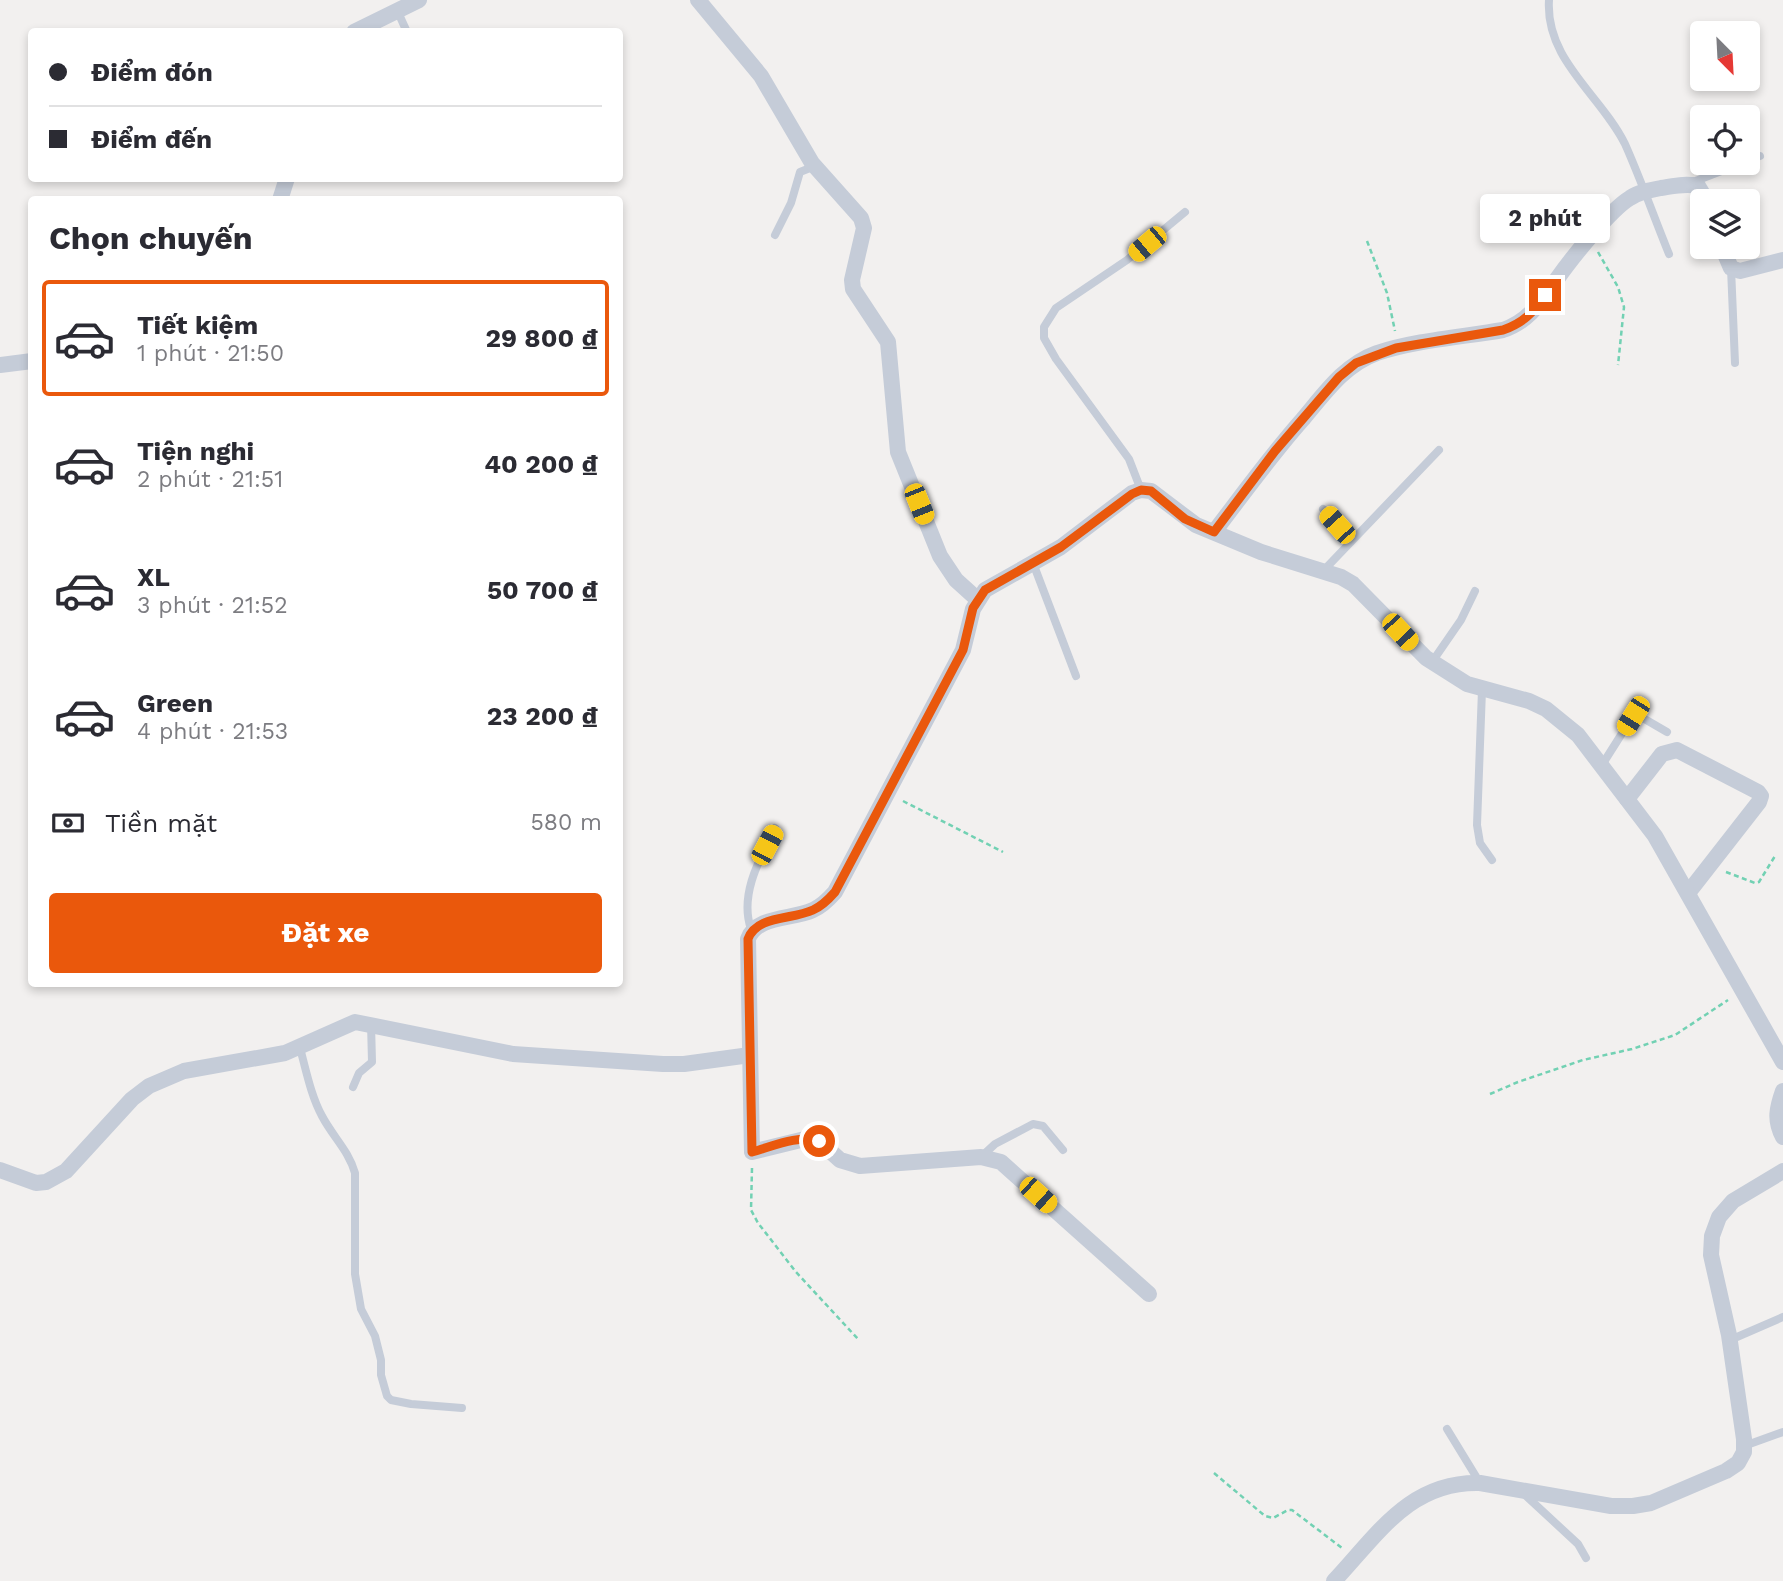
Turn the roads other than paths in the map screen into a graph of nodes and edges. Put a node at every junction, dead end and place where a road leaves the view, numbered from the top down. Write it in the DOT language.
graph roads {
  1 [pos="419,0"];
  2 [pos="698,0"];
  3 [pos="1549,0"];
  4 [pos="397,10"];
  5 [pos="362,28"];
  6 [pos="405,28"];
  7 [pos="815,166"];
  8 [pos="1711,175"];
  9 [pos="1688,184"];
  10 [pos="1700,189"];
  11 [pos="1644,191"];
  12 [pos="1185,212"];
  13 [pos="775,235"];
  14 [pos="1669,254"];
  15 [pos="1727,259"];
  16 [pos="1783,260"];
  17 [pos="1731,268"];
  18 [pos="28,361"];
  19 [pos="1735,363"];
  20 [pos="0,365"];
  21 [pos="1439,450"];
  22 [pos="1141,490"];
  23 [pos="1323,509"];
  24 [pos="1214,532"];
  25 [pos="1351,541"];
  26 [pos="1032,563"];
  27 [pos="1324,570"];
  28 [pos="1475,591"];
  29 [pos="977,599"];
  30 [pos="1432,662"];
  31 [pos="1076,676"];
  32 [pos="1482,690"];
  33 [pos="1667,732"];
  34 [pos="1602,765"];
  35 [pos="1627,799"];
  36 [pos="775,828"];
  37 [pos="1492,860"];
  38 [pos="1688,893"];
  39 [pos="751,929"];
  40 [pos="372,1023"];
  41 [pos="300,1048"];
  42 [pos="750,1055"];
  43 [pos="1783,1062"];
  44 [pos="353,1087"];
  45 [pos="1783,1091"];
  46 [pos="1783,1136"];
  47 [pos="1063,1150"];
  48 [pos="981,1157"];
  49 [pos="0,1170"];
  50 [pos="1783,1171"];
  51 [pos="1149,1294"];
  52 [pos="1783,1317"];
  53 [pos="1730,1340"];
  54 [pos="462,1408"];
  55 [pos="1447,1429"];
  56 [pos="1783,1432"];
  57 [pos="1744,1446"];
  58 [pos="1480,1483"];
  59 [pos="1520,1490"];
  60 [pos="1586,1558"];
  61 [pos="1334,1581"];
  1 -- 4 [label="street"];
  2 -- 7 [label="street"];
  3 -- 11 [label="lane"];
  4 -- 5 [label="street"];
  4 -- 6 [label="lane"];
  7 -- 13 [label="lane"];
  7 -- 29 [label="street"];
  8 -- 9 [label="lane"];
  9 -- 10 [label="street"];
  9 -- 11 [label="street"];
  11 -- 14 [label="lane"];
  11 -- 24 [label="street"];
  12 -- 22 [label="lane"];
  15 -- 17 [label="street"];
  16 -- 17 [label="street"];
  17 -- 19 [label="lane"];
  18 -- 20 [label="street"];
  21 -- 25 [label="lane"];
  22 -- 24 [label="street"];
  22 -- 26 [label="street"];
  23 -- 25 [label="lane"];
  24 -- 27 [label="street"];
  25 -- 27 [label="lane"];
  26 -- 29 [label="street"];
  26 -- 31 [label="lane"];
  27 -- 30 [label="street"];
  28 -- 30 [label="lane"];
  29 -- 39 [label="street"];
  30 -- 32 [label="street"];
  32 -- 34 [label="street"];
  32 -- 37 [label="lane"];
  33 -- 34 [label="lane"];
  34 -- 35 [label="street"];
  35 -- 38 [label="street"];
  35 -- 38 [label="street"];
  36 -- 39 [label="lane"];
  38 -- 43 [label="street"];
  39 -- 42 [label="street"];
  40 -- 41 [label="street"];
  40 -- 42 [label="street"];
  40 -- 44 [label="lane"];
  41 -- 49 [label="street"];
  41 -- 54 [label="lane"];
  42 -- 48 [label="street"];
  45 -- 46 [label="street"];
  47 -- 48 [label="lane"];
  48 -- 51 [label="street"];
  50 -- 53 [label="street"];
  52 -- 53 [label="lane"];
  53 -- 57 [label="street"];
  55 -- 58 [label="lane"];
  56 -- 57 [label="lane"];
  57 -- 59 [label="street"];
  58 -- 59 [label="street"];
  58 -- 61 [label="street"];
  59 -- 60 [label="lane"];
}
